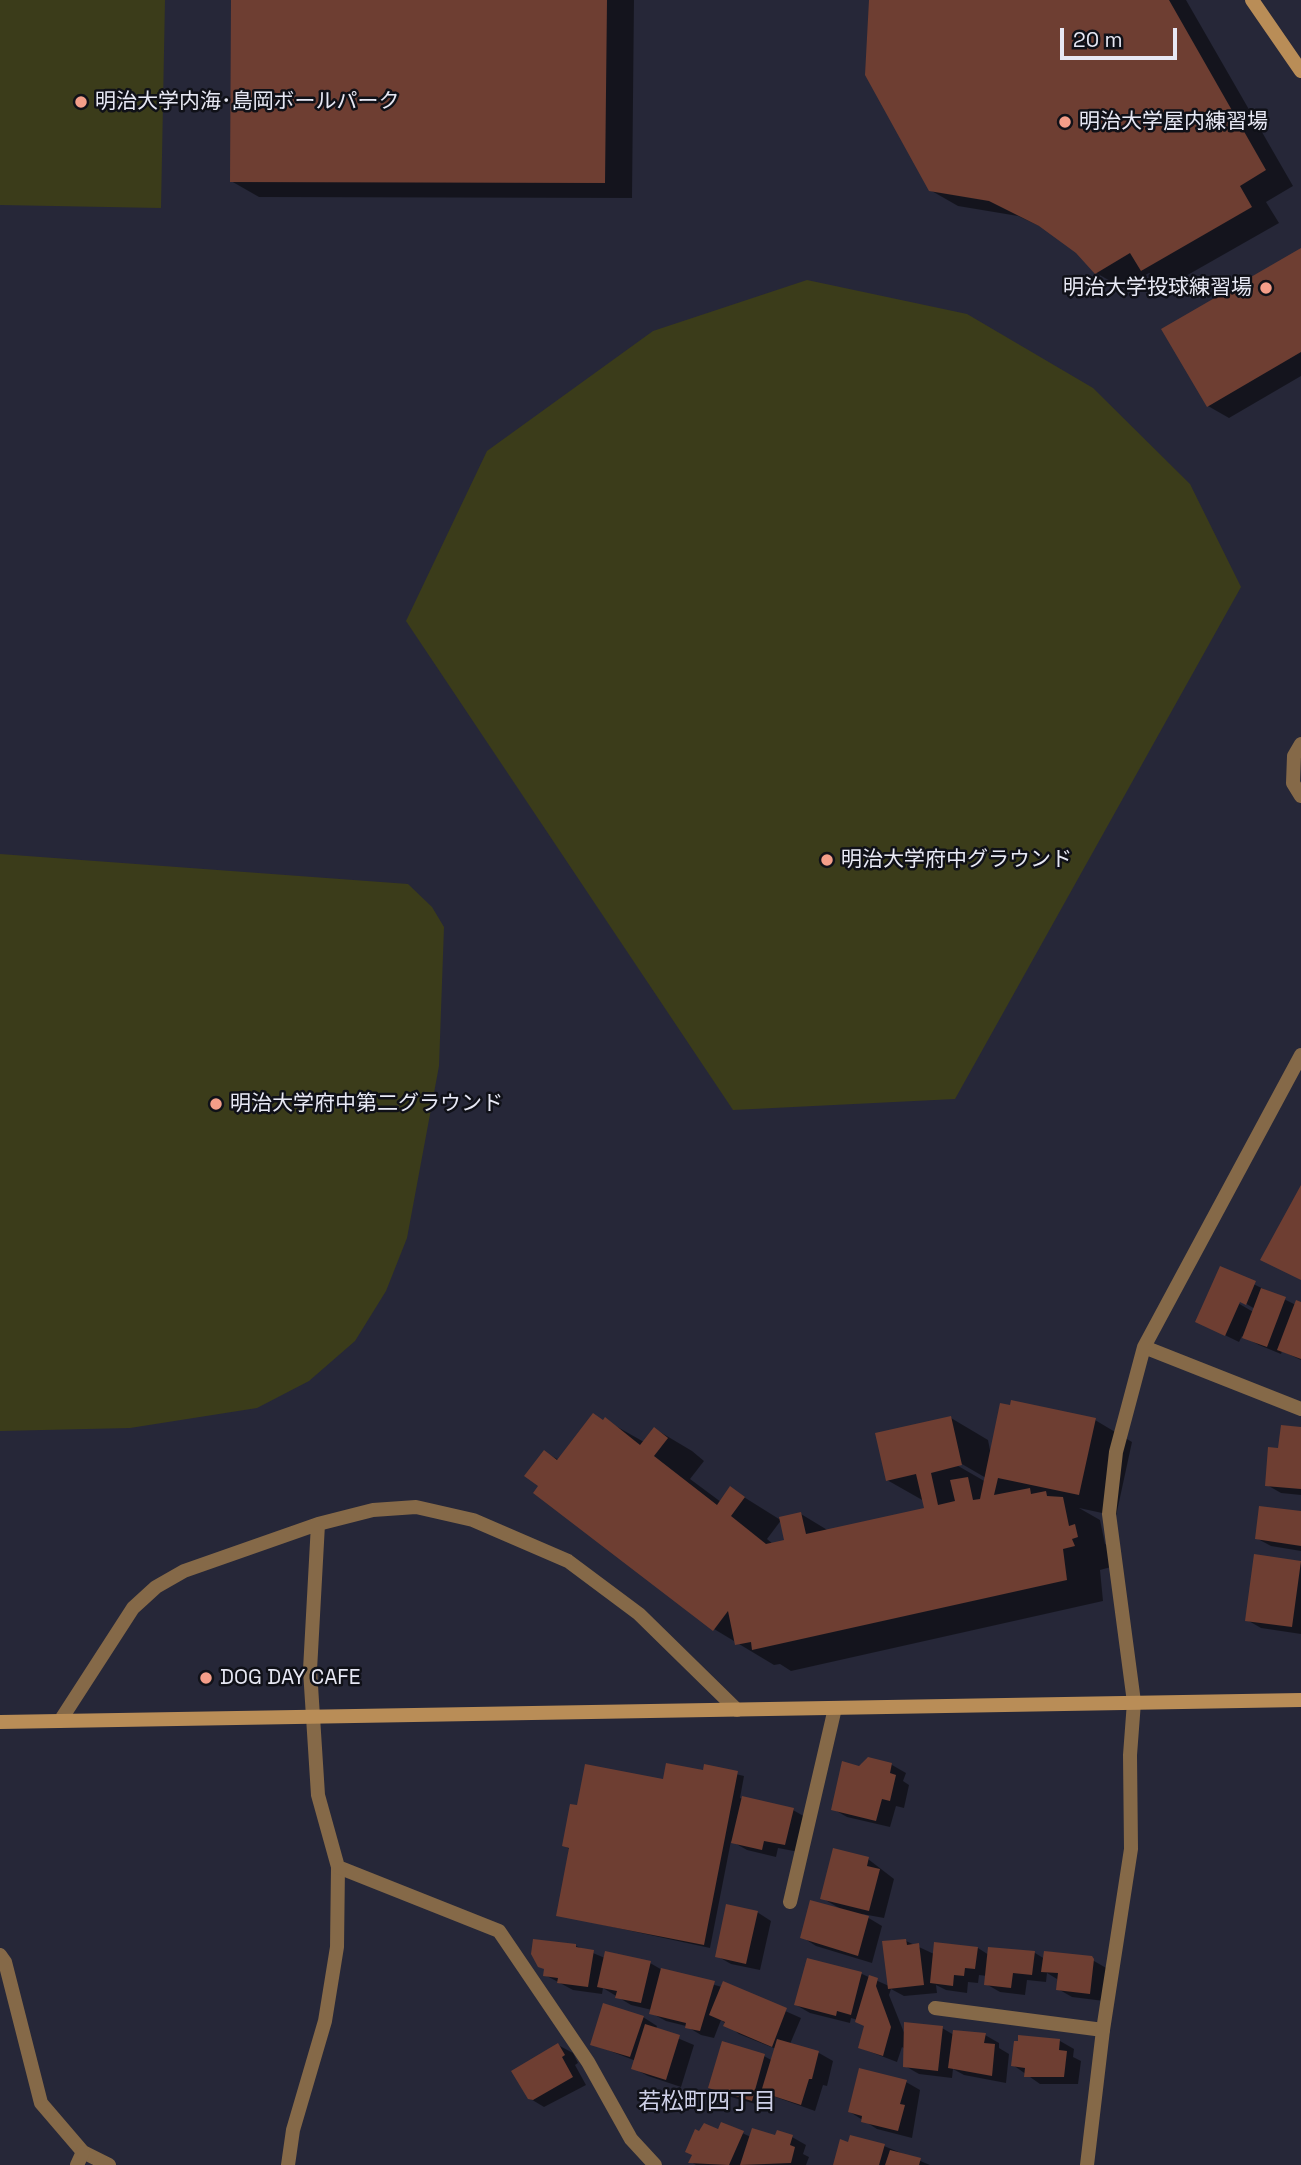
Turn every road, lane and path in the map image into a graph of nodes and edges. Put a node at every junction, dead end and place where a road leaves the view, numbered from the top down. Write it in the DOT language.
graph roads {
  1 [pos="1252,0"];
  2 [pos="1301,71"];
  3 [pos="1301,744"];
  4 [pos="1301,796"];
  5 [pos="1301,1055"];
  6 [pos="1144,1347"];
  7 [pos="1301,1409"];
  8 [pos="317,1524"];
  9 [pos="1301,1700"];
  10 [pos="1134,1702"];
  11 [pos="835,1708"];
  12 [pos="737,1710"];
  13 [pos="313,1717"];
  14 [pos="60,1721"];
  15 [pos="0,1722"];
  16 [pos="338,1867"];
  17 [pos="789,1902"];
  18 [pos="0,1955"];
  19 [pos="935,2008"];
  20 [pos="1103,2029"];
  21 [pos="80,2158"];
  22 [pos="109,2165"];
  23 [pos="288,2165"];
  24 [pos="655,2165"];
  25 [pos="1087,2165"];
  1 -- 2 [label="main road"];
  3 -- 4 [label="street"];
  5 -- 6 [label="street"];
  6 -- 7 [label="street"];
  6 -- 10 [label="street"];
  8 -- 12 [label="street"];
  8 -- 13 [label="street"];
  8 -- 14 [label="street"];
  9 -- 10 [label="main road"];
  10 -- 11 [label="main road"];
  10 -- 20 [label="street"];
  11 -- 12 [label="main road"];
  11 -- 17 [label="street"];
  12 -- 13 [label="main road"];
  13 -- 14 [label="main road"];
  13 -- 16 [label="street"];
  14 -- 15 [label="main road"];
  16 -- 23 [label="street"];
  16 -- 24 [label="street"];
  18 -- 21 [label="street"];
  19 -- 20 [label="street"];
  20 -- 25 [label="street"];
  21 -- 22 [label="street"];
}
